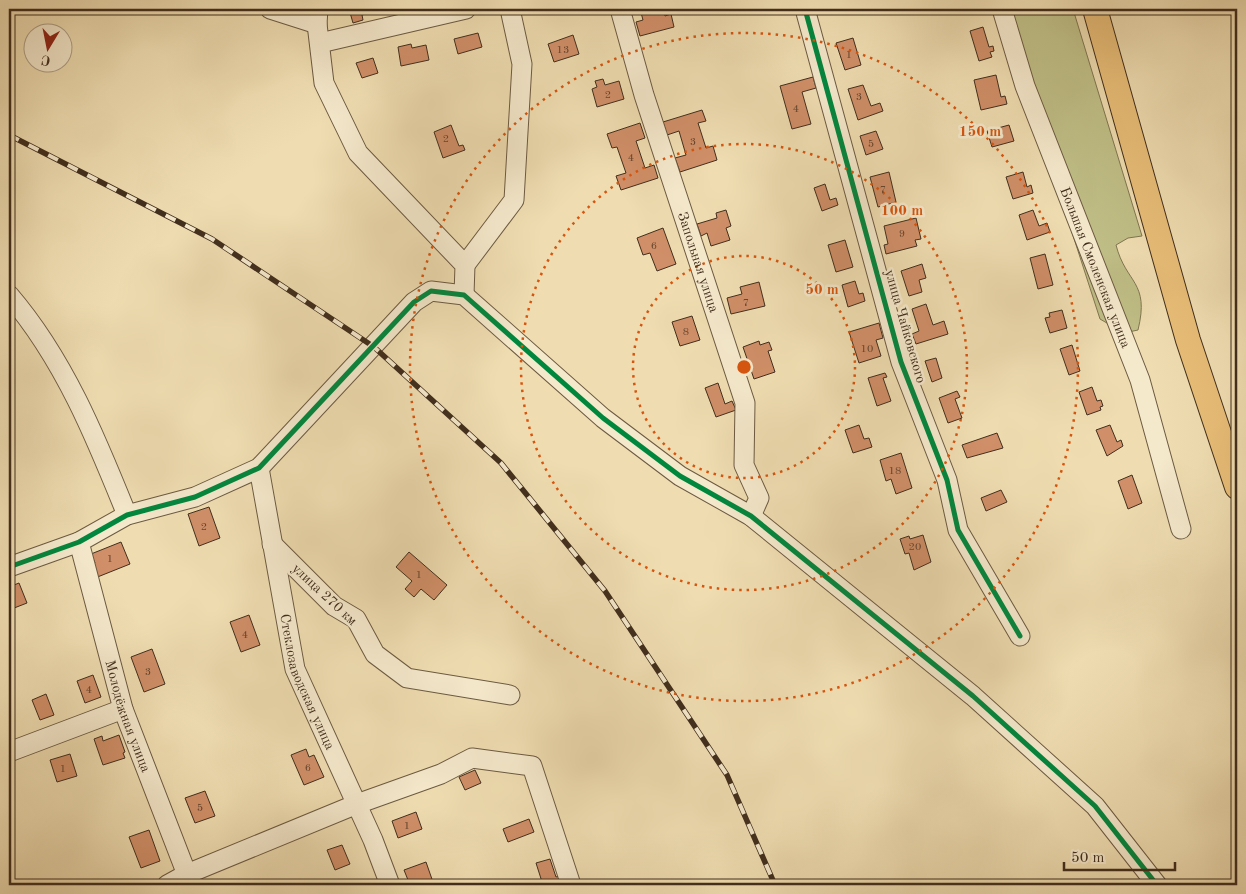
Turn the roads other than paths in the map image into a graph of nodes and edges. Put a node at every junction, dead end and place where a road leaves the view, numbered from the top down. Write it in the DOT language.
graph roads {
  1 [pos="270,9"];
  2 [pos="466,9"];
  3 [pos="510,9"];
  4 [pos="620,9"];
  5 [pos="805,9"];
  6 [pos="1002,9"];
  7 [pos="1096,9"];
  8 [pos="318,16"];
  9 [pos="320,43"];
  10 [pos="465,265"];
  11 [pos="9,295"];
  12 [pos="464,295"];
  13 [pos="259,468"];
  14 [pos="1237,487"];
  15 [pos="127,515"];
  16 [pos="752,516"];
  17 [pos="1181,528"];
  18 [pos="79,542"];
  19 [pos="272,544"];
  20 [pos="9,567"];
  21 [pos="1020,636"];
  22 [pos="510,695"];
  23 [pos="123,709"];
  24 [pos="9,752"];
  25 [pos="357,804"];
  26 [pos="189,880"];
  27 [pos="167,885"];
  28 [pos="390,885"];
  29 [pos="571,885"];
  30 [pos="1157,885"];
  1 -- 8 [label="street"];
  2 -- 9 [label="street"];
  3 -- 10 [label="street"];
  4 -- 16 [label="street, Запольная улица"];
  5 -- 21 [label="street, улица Чайковского"];
  6 -- 17 [label="street, Большая Смоленская улица"];
  7 -- 14 [label="main road"];
  8 -- 9 [label="street"];
  9 -- 10 [label="street"];
  10 -- 12 [label="street"];
  11 -- 15 [label="street"];
  12 -- 13 [label="street"];
  12 -- 16 [label="street"];
  13 -- 15 [label="street"];
  13 -- 19 [label="street, Стеклозаводская улица"];
  15 -- 18 [label="street"];
  16 -- 30 [label="street"];
  18 -- 20 [label="street"];
  18 -- 23 [label="street, Молодёжная улица"];
  19 -- 22 [label="street, улица 270 км"];
  19 -- 25 [label="street, Стеклозаводская улица"];
  23 -- 24 [label="street"];
  23 -- 26 [label="street, Молодёжная улица"];
  25 -- 26 [label="street"];
  25 -- 28 [label="street, Стеклозаводская улица"];
  25 -- 29 [label="street"];
  26 -- 27 [label="street"];
}
